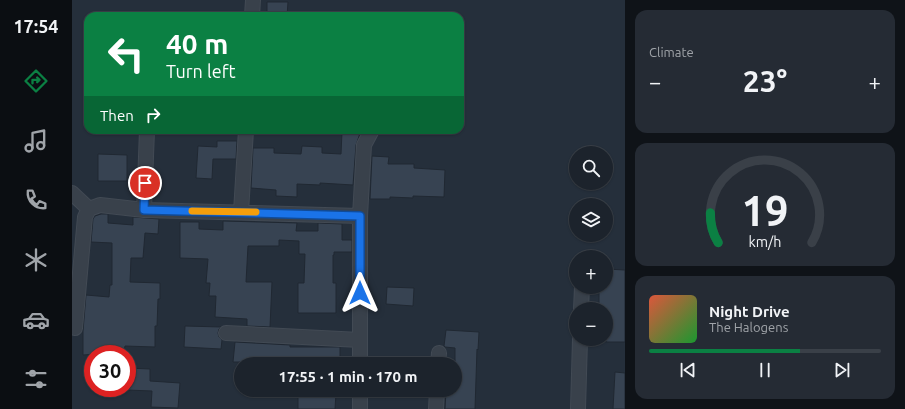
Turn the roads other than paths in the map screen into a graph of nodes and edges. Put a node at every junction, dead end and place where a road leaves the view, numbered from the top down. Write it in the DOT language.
graph roads {
  1 [pos="253,0"];
  2 [pos="252,12"];
  3 [pos="147,134"];
  4 [pos="246,134"];
  5 [pos="370,134"];
  6 [pos="72,193"];
  7 [pos="88,209"];
  8 [pos="144,210"];
  9 [pos="241,212"];
  10 [pos="360,216"];
  11 [pos="75,328"];
  12 [pos="226,333"];
  13 [pos="360,340"];
  14 [pos="580,346"];
  15 [pos="360,357"];
  16 [pos="360,397"];
  17 [pos="437,397"];
  18 [pos="360,409"];
  19 [pos="436,409"];
  20 [pos="578,409"];
  1 -- 2 [label="street"];
  3 -- 8 [label="street"];
  4 -- 9 [label="street"];
  5 -- 10 [label="street"];
  6 -- 7 [label="street"];
  7 -- 8 [label="street"];
  7 -- 11 [label="street"];
  8 -- 9 [label="street"];
  9 -- 10 [label="street"];
  10 -- 13 [label="street"];
  12 -- 13 [label="street"];
  13 -- 15 [label="street"];
  14 -- 20 [label="street"];
  16 -- 18 [label="street"];
  17 -- 19 [label="street"];
}
